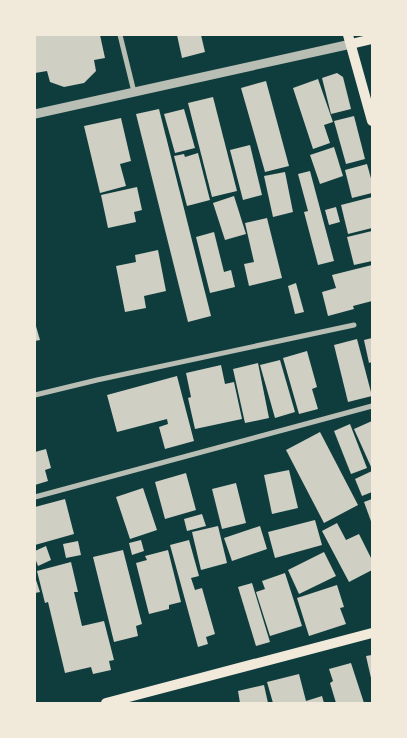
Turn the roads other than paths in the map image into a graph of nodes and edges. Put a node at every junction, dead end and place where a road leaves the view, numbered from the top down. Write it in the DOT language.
graph roads {
  1 [pos="120,35"];
  2 [pos="372,39"];
  3 [pos="349,40"];
  4 [pos="134,92"];
  5 [pos="35,114"];
  6 [pos="372,121"];
  7 [pos="354,325"];
  8 [pos="35,395"];
  9 [pos="372,406"];
  10 [pos="35,497"];
  11 [pos="372,633"];
  12 [pos="106,703"];
  1 -- 4 [label="street"];
  2 -- 3 [label="main road"];
  3 -- 4 [label="street"];
  3 -- 6 [label="main road"];
  4 -- 5 [label="street"];
  7 -- 8 [label="street"];
  9 -- 10 [label="street"];
  11 -- 12 [label="main road"];
}
